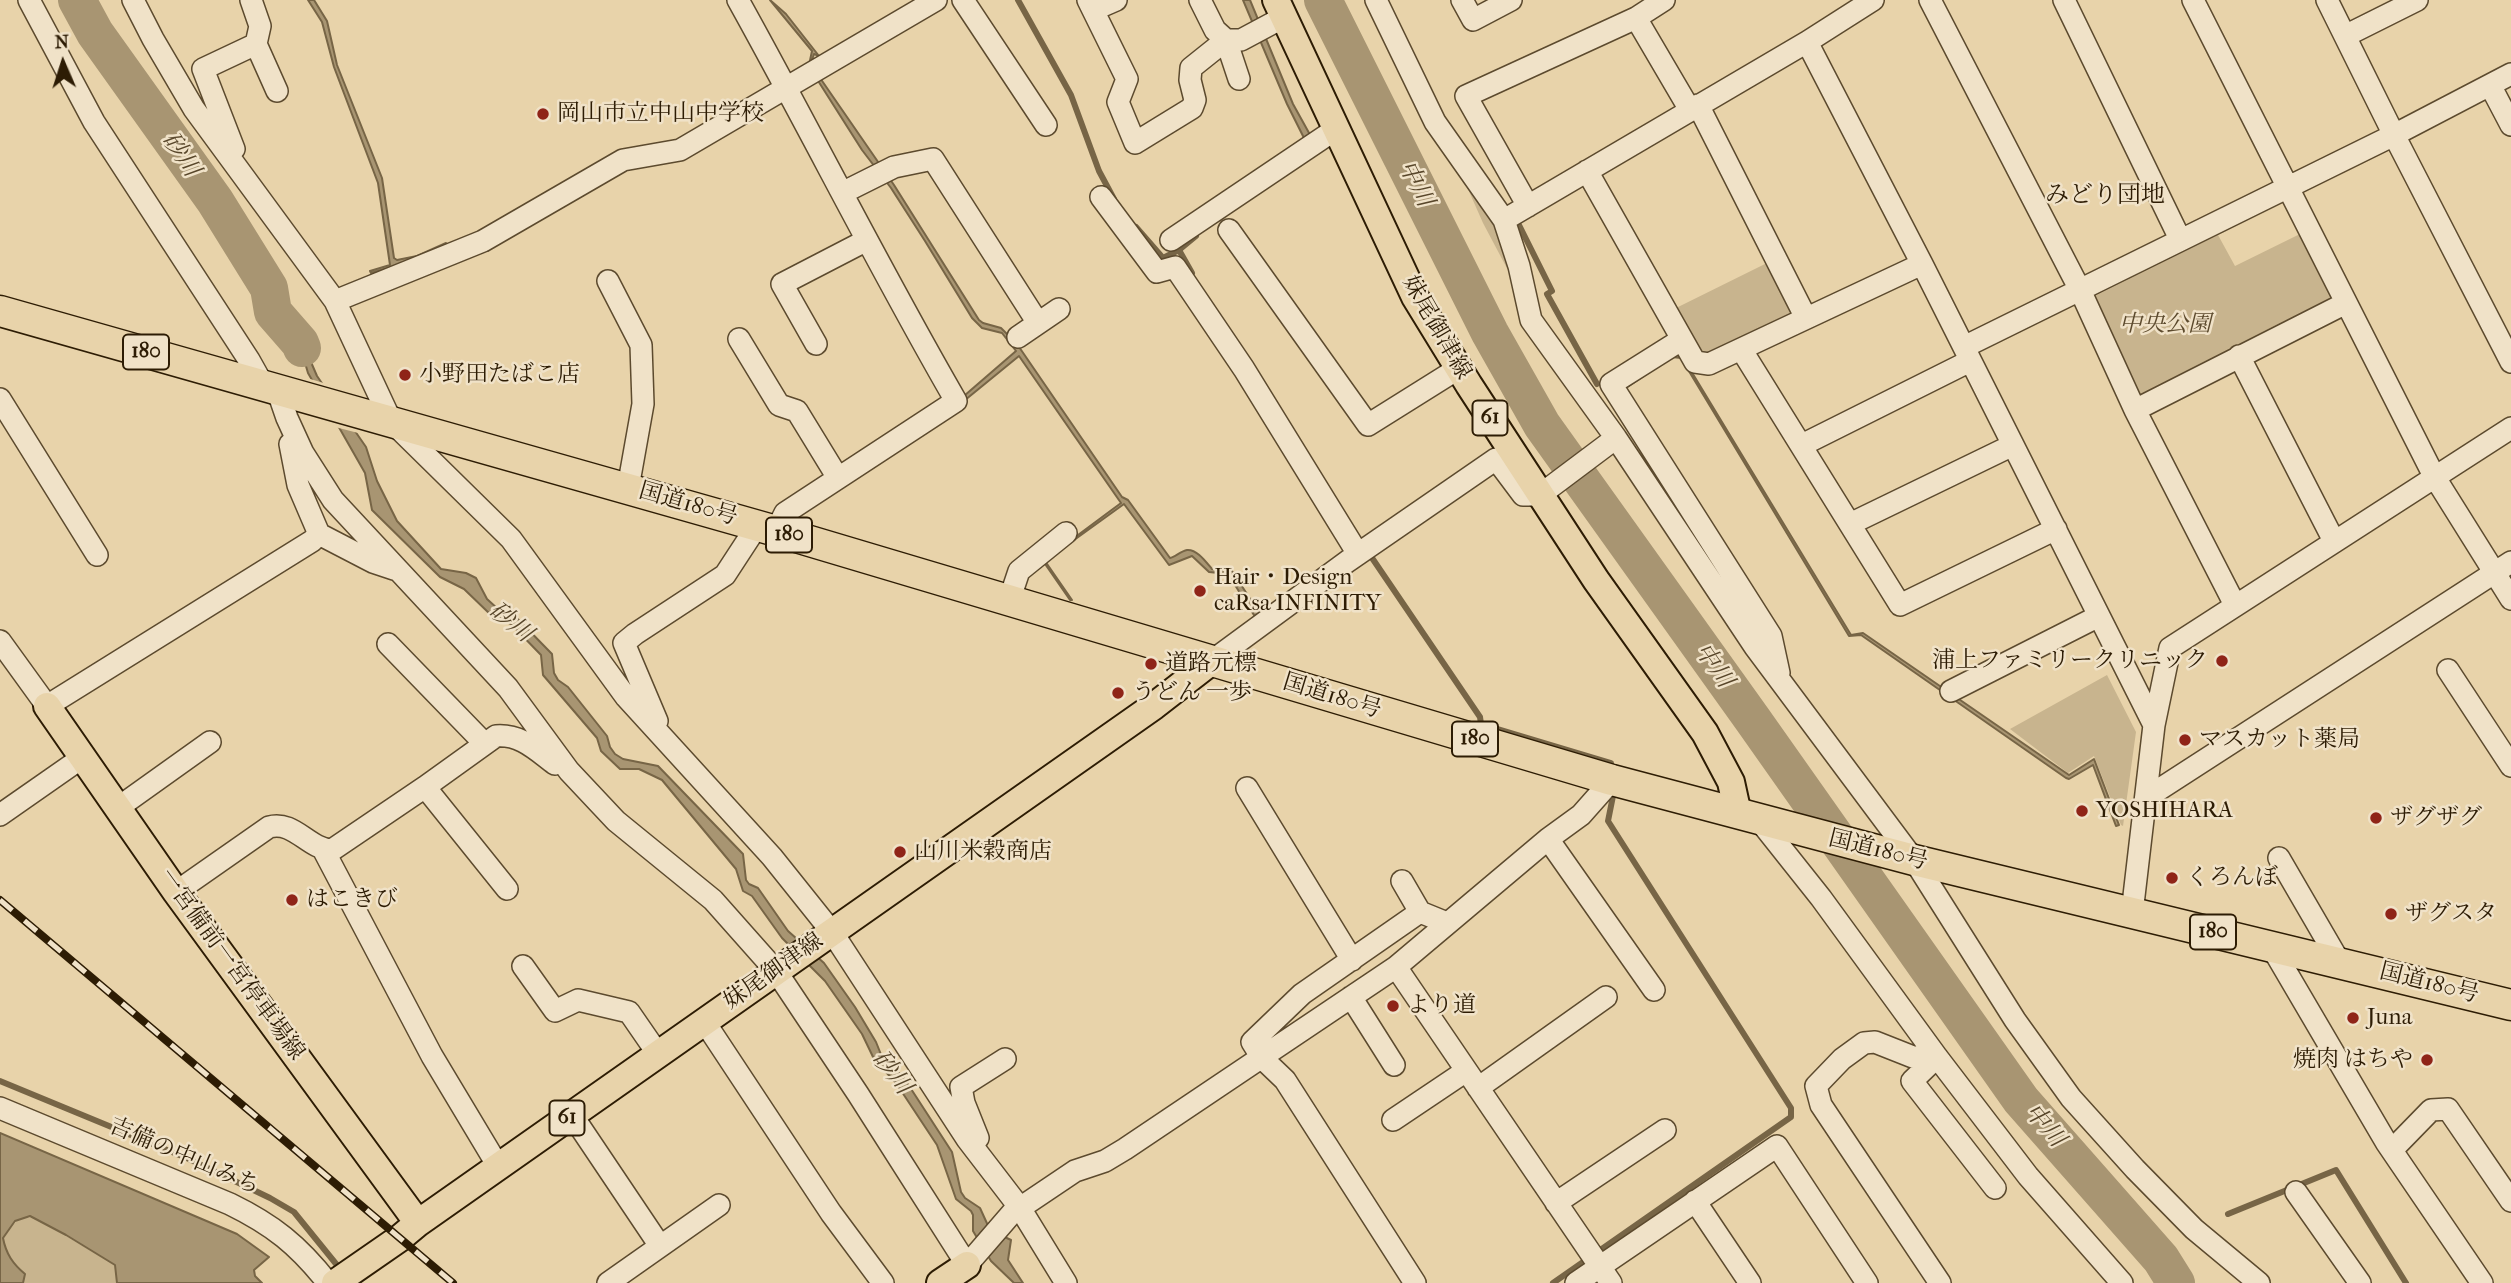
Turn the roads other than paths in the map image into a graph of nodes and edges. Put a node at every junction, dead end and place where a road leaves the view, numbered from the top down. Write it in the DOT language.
graph roads {
  1 [pos="29,0"];
  2 [pos="133,0"];
  3 [pos="251,0"];
  4 [pos="738,0"];
  5 [pos="936,0"];
  6 [pos="962,0"];
  7 [pos="1116,0"];
  8 [pos="1200,0"];
  9 [pos="1376,0"];
  10 [pos="1462,0"];
  11 [pos="1511,0"];
  12 [pos="1664,0"];
  13 [pos="1930,0"];
  14 [pos="2064,0"];
  15 [pos="2193,0"];
  16 [pos="2327,0"];
  17 [pos="2417,0"];
  18 [pos="1860,4"];
  19 [pos="1091,5"];
  20 [pos="1280,9"];
  21 [pos="1636,18"];
  22 [pos="2345,36"];
  23 [pos="1226,40"];
  24 [pos="1807,42"];
  25 [pos="256,44"];
  26 [pos="2511,74"];
  27 [pos="1240,79"];
  28 [pos="2490,85"];
  29 [pos="787,87"];
  30 [pos="277,91"];
  31 [pos="1694,107"];
  32 [pos="1046,125"];
  33 [pos="2511,125"];
  34 [pos="1336,129"];
  35 [pos="2394,135"];
  36 [pos="240,171"];
  37 [pos="1587,171"];
  38 [pos="2287,187"];
  39 [pos="842,193"];
  40 [pos="1101,197"];
  41 [pos="1528,206"];
  42 [pos="1504,220"];
  43 [pos="1229,230"];
  44 [pos="2180,239"];
  45 [pos="867,240"];
  46 [pos="1171,240"];
  47 [pos="1922,264"];
  48 [pos="608,282"];
  49 [pos="2080,290"];
  50 [pos="335,301"];
  51 [pos="2346,303"];
  52 [pos="1059,309"];
  53 [pos="0,311"];
  54 [pos="1806,318"];
  55 [pos="1038,323"];
  56 [pos="1018,337"];
  57 [pos="739,339"];
  58 [pos="1681,340"];
  59 [pos="816,344"];
  60 [pos="1741,349"];
  61 [pos="1967,354"];
  62 [pos="2239,356"];
  63 [pos="2511,362"];
  64 [pos="1459,368"];
  65 [pos="280,396"];
  66 [pos="0,399"];
  67 [pos="2135,410"];
  68 [pos="378,417"];
  69 [pos="2511,428"];
  70 [pos="1614,440"];
  71 [pos="1802,445"];
  72 [pos="2013,446"];
  73 [pos="2434,476"];
  74 [pos="838,478"];
  75 [pos="628,488"];
  76 [pos="1543,492"];
  77 [pos="1850,524"];
  78 [pos="767,528"];
  79 [pos="2056,530"];
  80 [pos="1066,533"];
  81 [pos="319,534"];
  82 [pos="2334,541"];
  83 [pos="1364,551"];
  84 [pos="97,555"];
  85 [pos="2503,567"];
  86 [pos="399,571"];
  87 [pos="2511,598"];
  88 [pos="1009,601"];
  89 [pos="2235,605"];
  90 [pos="2099,616"];
  91 [pos="0,640"];
  92 [pos="388,644"];
  93 [pos="1212,661"];
  94 [pos="2448,670"];
  95 [pos="1781,681"];
  96 [pos="1951,691"];
  97 [pos="47,706"];
  98 [pos="2154,725"];
  99 [pos="210,742"];
  100 [pos="667,742"];
  101 [pos="484,743"];
  102 [pos="83,757"];
  103 [pos="2511,766"];
  104 [pos="569,771"];
  105 [pos="1612,780"];
  106 [pos="425,788"];
  107 [pos="1247,788"];
  108 [pos="2146,798"];
  109 [pos="119,807"];
  110 [pos="0,815"];
  111 [pos="1757,820"];
  112 [pos="1548,839"];
  113 [pos="323,849"];
  114 [pos="2279,858"];
  115 [pos="1914,860"];
  116 [pos="1402,881"];
  117 [pos="507,889"];
  118 [pos="176,892"];
  119 [pos="1420,912"];
  120 [pos="2132,913"];
  121 [pos="1447,923"];
  122 [pos="828,934"];
  123 [pos="2271,946"];
  124 [pos="1353,960"];
  125 [pos="2340,963"];
  126 [pos="523,966"];
  127 [pos="1396,967"];
  128 [pos="778,969"];
  129 [pos="1654,990"];
  130 [pos="1351,997"];
  131 [pos="1606,997"];
  132 [pos="2511,1004"];
  133 [pos="704,1021"];
  134 [pos="658,1054"];
  135 [pos="1937,1057"];
  136 [pos="1262,1058"];
  137 [pos="1005,1059"];
  138 [pos="1394,1065"];
  139 [pos="1472,1080"];
  140 [pos="0,1108"];
  141 [pos="572,1115"];
  142 [pos="1394,1120"];
  143 [pos="1665,1130"];
  144 [pos="2392,1150"];
  145 [pos="498,1166"];
  146 [pos="997,1177"];
  147 [pos="1995,1188"];
  148 [pos="2296,1192"];
  149 [pos="1695,1201"];
  150 [pos="2511,1201"];
  151 [pos="1556,1203"];
  152 [pos="719,1205"];
  153 [pos="1016,1210"];
  154 [pos="418,1223"];
  155 [pos="660,1247"];
  156 [pos="970,1261"];
  157 [pos="1593,1270"];
  158 [pos="339,1279"];
  159 [pos="2117,1282"];
  160 [pos="608,1283"];
  161 [pos="883,1283"];
  162 [pos="940,1283"];
  163 [pos="1066,1283"];
  164 [pos="1415,1283"];
  165 [pos="1750,1283"];
  166 [pos="1867,1283"];
  167 [pos="1940,1283"];
  168 [pos="2259,1283"];
  169 [pos="2360,1283"];
  170 [pos="2482,1283"];
  1 -- 65 [label="street"];
  2 -- 36 [label="street"];
  3 -- 25 [label="street"];
  4 -- 29 [label="street"];
  5 -- 29 [label="street"];
  6 -- 32 [label="street"];
  7 -- 19 [label="street"];
  8 -- 23 [label="street"];
  9 -- 42 [label="street"];
  10 -- 11 [label="street"];
  12 -- 21 [label="street"];
  13 -- 49 [label="street"];
  14 -- 44 [label="street"];
  15 -- 38 [label="street"];
  16 -- 22 [label="street"];
  17 -- 22 [label="street"];
  18 -- 24 [label="street"];
  19 -- 23 [label="street"];
  20 -- 23 [label="street"];
  20 -- 34 [label="main road, 妹尾御津線 / 61"];
  21 -- 31 [label="street"];
  21 -- 41 [label="street"];
  22 -- 35 [label="street"];
  23 -- 27 [label="street"];
  24 -- 31 [label="street"];
  24 -- 47 [label="street"];
  25 -- 30 [label="street"];
  25 -- 36 [label="street"];
  26 -- 28 [label="street"];
  28 -- 33 [label="street"];
  28 -- 35 [label="street"];
  29 -- 39 [label="street"];
  29 -- 50 [label="street"];
  31 -- 37 [label="street"];
  31 -- 54 [label="street"];
  34 -- 46 [label="street"];
  34 -- 64 [label="main road, 妹尾御津線 / 61"];
  35 -- 38 [label="street"];
  35 -- 63 [label="street"];
  36 -- 50 [label="street"];
  37 -- 41 [label="street"];
  37 -- 58 [label="street"];
  38 -- 44 [label="street"];
  38 -- 51 [label="street"];
  39 -- 45 [label="street"];
  39 -- 55 [label="street"];
  40 -- 83 [label="street"];
  41 -- 42 [label="street"];
  42 -- 70 [label="street"];
  43 -- 64 [label="street"];
  44 -- 49 [label="street"];
  45 -- 59 [label="street"];
  45 -- 74 [label="street"];
  47 -- 54 [label="street"];
  47 -- 61 [label="street"];
  48 -- 75 [label="street"];
  49 -- 61 [label="street"];
  49 -- 67 [label="street"];
  50 -- 68 [label="street"];
  51 -- 62 [label="street"];
  51 -- 73 [label="street"];
  52 -- 55 [label="street"];
  53 -- 65 [label="highway, 国道180号 / 180"];
  54 -- 60 [label="street"];
  55 -- 56 [label="street"];
  57 -- 74 [label="street"];
  58 -- 60 [label="street"];
  58 -- 95 [label="street"];
  60 -- 71 [label="street"];
  61 -- 71 [label="street"];
  61 -- 72 [label="street"];
  62 -- 67 [label="street"];
  62 -- 82 [label="street"];
  64 -- 76 [label="main road, 妹尾御津線 / 61"];
  65 -- 68 [label="highway, 国道180号 / 180"];
  65 -- 81 [label="street"];
  65 -- 86 [label="street"];
  66 -- 84 [label="street"];
  67 -- 89 [label="street"];
  68 -- 75 [label="highway, 国道180号 / 180"];
  68 -- 100 [label="street"];
  69 -- 73 [label="street"];
  70 -- 76 [label="street"];
  70 -- 95 [label="street"];
  71 -- 77 [label="street"];
  72 -- 77 [label="street"];
  72 -- 79 [label="street"];
  73 -- 82 [label="street"];
  73 -- 85 [label="street"];
  74 -- 78 [label="street"];
  75 -- 78 [label="highway, 国道180号 / 180"];
  76 -- 83 [label="street"];
  76 -- 111 [label="main road, 妹尾御津線 / 61"];
  77 -- 79 [label="street"];
  78 -- 88 [label="highway, 国道180号 / 180"];
  78 -- 100 [label="street"];
  79 -- 90 [label="street"];
  80 -- 88 [label="street"];
  81 -- 86 [label="street"];
  81 -- 97 [label="street"];
  82 -- 89 [label="street"];
  83 -- 93 [label="street"];
  85 -- 87 [label="street"];
  85 -- 108 [label="street"];
  86 -- 104 [label="street"];
  88 -- 93 [label="highway, 国道180号 / 180"];
  89 -- 98 [label="street"];
  90 -- 96 [label="street"];
  90 -- 98 [label="street"];
  91 -- 97 [label="street"];
  92 -- 101 [label="street"];
  93 -- 105 [label="highway, 国道180号 / 180"];
  93 -- 122 [label="main road, 妹尾御津線 / 61"];
  94 -- 103 [label="street"];
  95 -- 115 [label="street"];
  97 -- 102 [label="main road, 一宮備前一宮停車場線"];
  98 -- 108 [label="street"];
  99 -- 109 [label="street"];
  100 -- 122 [label="street"];
  101 -- 104 [label="street"];
  101 -- 106 [label="street"];
  102 -- 109 [label="main road, 一宮備前一宮停車場線"];
  102 -- 110 [label="street"];
  104 -- 128 [label="street"];
  105 -- 111 [label="highway, 国道180号 / 180"];
  105 -- 112 [label="street"];
  106 -- 113 [label="street"];
  106 -- 117 [label="street"];
  107 -- 124 [label="street"];
  108 -- 120 [label="street"];
  109 -- 118 [label="main road, 一宮備前一宮停車場線"];
  111 -- 115 [label="highway, 国道180号 / 180"];
  111 -- 135 [label="street"];
  112 -- 121 [label="street"];
  112 -- 129 [label="street"];
  113 -- 118 [label="street"];
  113 -- 145 [label="street"];
  114 -- 125 [label="street"];
  115 -- 120 [label="highway, 国道180号 / 180"];
  115 -- 168 [label="street"];
  116 -- 119 [label="street"];
  118 -- 154 [label="main road, 一宮備前一宮停車場線"];
  119 -- 121 [label="street"];
  119 -- 124 [label="street"];
  120 -- 123 [label="highway, 国道180号 / 180"];
  121 -- 127 [label="street"];
  122 -- 128 [label="main road, 妹尾御津線 / 61"];
  122 -- 146 [label="street"];
  123 -- 125 [label="highway, 国道180号 / 180"];
  123 -- 144 [label="street"];
  124 -- 136 [label="street"];
  125 -- 132 [label="highway, 国道180号 / 180"];
  126 -- 134 [label="street"];
  127 -- 130 [label="street"];
  127 -- 139 [label="street"];
  128 -- 133 [label="main road, 妹尾御津線 / 61"];
  128 -- 156 [label="street"];
  130 -- 136 [label="street"];
  130 -- 138 [label="street"];
  131 -- 139 [label="street"];
  133 -- 134 [label="main road, 妹尾御津線 / 61"];
  133 -- 161 [label="street"];
  134 -- 141 [label="main road, 妹尾御津線 / 61"];
  135 -- 147 [label="street"];
  135 -- 159 [label="street"];
  135 -- 167 [label="street"];
  136 -- 153 [label="street"];
  136 -- 164 [label="street"];
  137 -- 146 [label="street"];
  139 -- 142 [label="street"];
  139 -- 151 [label="street"];
  140 -- 158 [label="street, 吉備の中山みち"];
  141 -- 145 [label="main road, 妹尾御津線 / 61"];
  141 -- 155 [label="street"];
  143 -- 151 [label="street"];
  144 -- 150 [label="street"];
  144 -- 170 [label="street"];
  145 -- 154 [label="main road, 妹尾御津線 / 61"];
  146 -- 153 [label="street"];
  148 -- 169 [label="street"];
  149 -- 157 [label="street"];
  149 -- 165 [label="street"];
  149 -- 166 [label="street"];
  151 -- 157 [label="street"];
  152 -- 155 [label="street"];
  153 -- 156 [label="street"];
  153 -- 163 [label="street"];
  154 -- 158 [label="main road, 妹尾御津線 / 61"];
  155 -- 160 [label="street"];
  156 -- 162 [label="main road"];
}
